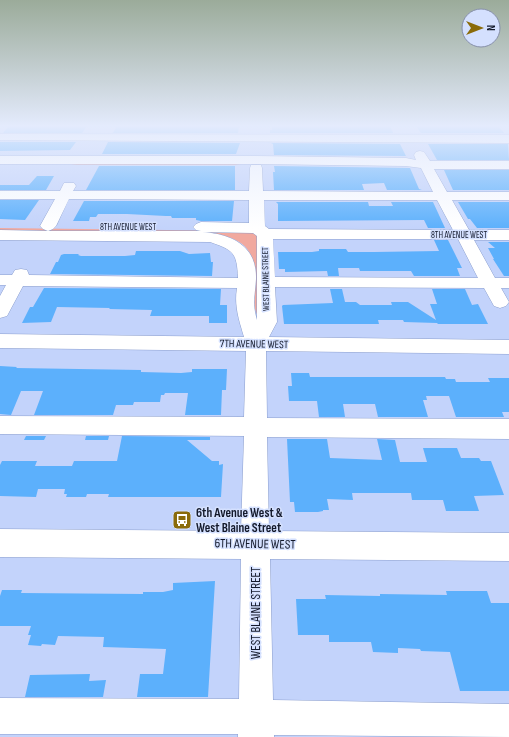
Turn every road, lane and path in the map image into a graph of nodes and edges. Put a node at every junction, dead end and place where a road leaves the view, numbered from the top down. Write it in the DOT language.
graph roads {
  1 [pos="99,160"];
  2 [pos="256,160"];
  3 [pos="424,160"];
  4 [pos="256,164"];
  5 [pos="426,164"];
  6 [pos="0,165"];
  7 [pos="509,165"];
  8 [pos="67,191"];
  9 [pos="0,195"];
  10 [pos="256,195"];
  11 [pos="442,196"];
  12 [pos="509,196"];
  13 [pos="0,226"];
  14 [pos="48,226"];
  15 [pos="261,231"];
  16 [pos="463,234"];
  17 [pos="0,235"];
  18 [pos="509,235"];
  19 [pos="226,242"];
  20 [pos="19,277"];
  21 [pos="0,280"];
  22 [pos="245,282"];
  23 [pos="267,282"];
  24 [pos="489,283"];
  25 [pos="509,283"];
  26 [pos="500,302"];
  27 [pos="0,312"];
  28 [pos="0,341"];
  29 [pos="256,344"];
  30 [pos="509,346"];
  31 [pos="0,425"];
  32 [pos="255,428"];
  33 [pos="509,429"];
  34 [pos="0,543"];
  35 [pos="255,544"];
  36 [pos="509,547"];
  37 [pos="0,716"];
  38 [pos="509,722"];
  39 [pos="256,727"];
  1 -- 4 [label="street"];
  2 -- 4 [label="street, WEST BLAINE STREET"];
  3 -- 5 [label="street"];
  4 -- 5 [label="street"];
  4 -- 6 [label="street"];
  4 -- 10 [label="street, WEST BLAINE STREET"];
  5 -- 7 [label="street"];
  5 -- 11 [label="street"];
  8 -- 9 [label="street"];
  8 -- 10 [label="street"];
  8 -- 14 [label="street"];
  10 -- 11 [label="street"];
  10 -- 15 [label="street, WEST BLAINE STREET"];
  11 -- 12 [label="street"];
  11 -- 16 [label="street"];
  13 -- 14 [label="street, 8TH AVENUE WEST"];
  14 -- 15 [label="street, 8TH AVENUE WEST"];
  15 -- 16 [label="street, 8TH AVENUE WEST"];
  15 -- 23 [label="street, WEST BLAINE STREET"];
  16 -- 18 [label="street, 8TH AVENUE WEST"];
  16 -- 24 [label="street"];
  17 -- 19 [label="street, 8TH AVENUE WEST"];
  19 -- 22 [label="street, WEST BLAINE STREET"];
  20 -- 21 [label="street"];
  20 -- 22 [label="street"];
  20 -- 27 [label="street"];
  22 -- 29 [label="street, WEST BLAINE STREET"];
  23 -- 24 [label="street"];
  23 -- 29 [label="street, WEST BLAINE STREET"];
  24 -- 25 [label="street"];
  24 -- 26 [label="street"];
  28 -- 29 [label="street, 7TH AVENUE WEST"];
  29 -- 30 [label="street, 7TH AVENUE WEST"];
  29 -- 32 [label="street, WEST BLAINE STREET"];
  31 -- 32 [label="street"];
  32 -- 33 [label="street"];
  32 -- 35 [label="street, WEST BLAINE STREET"];
  34 -- 35 [label="street, 6TH AVENUE WEST"];
  35 -- 36 [label="street, 6TH AVENUE WEST"];
  35 -- 39 [label="street, WEST BLAINE STREET"];
  37 -- 39 [label="street"];
  38 -- 39 [label="street"];
}
